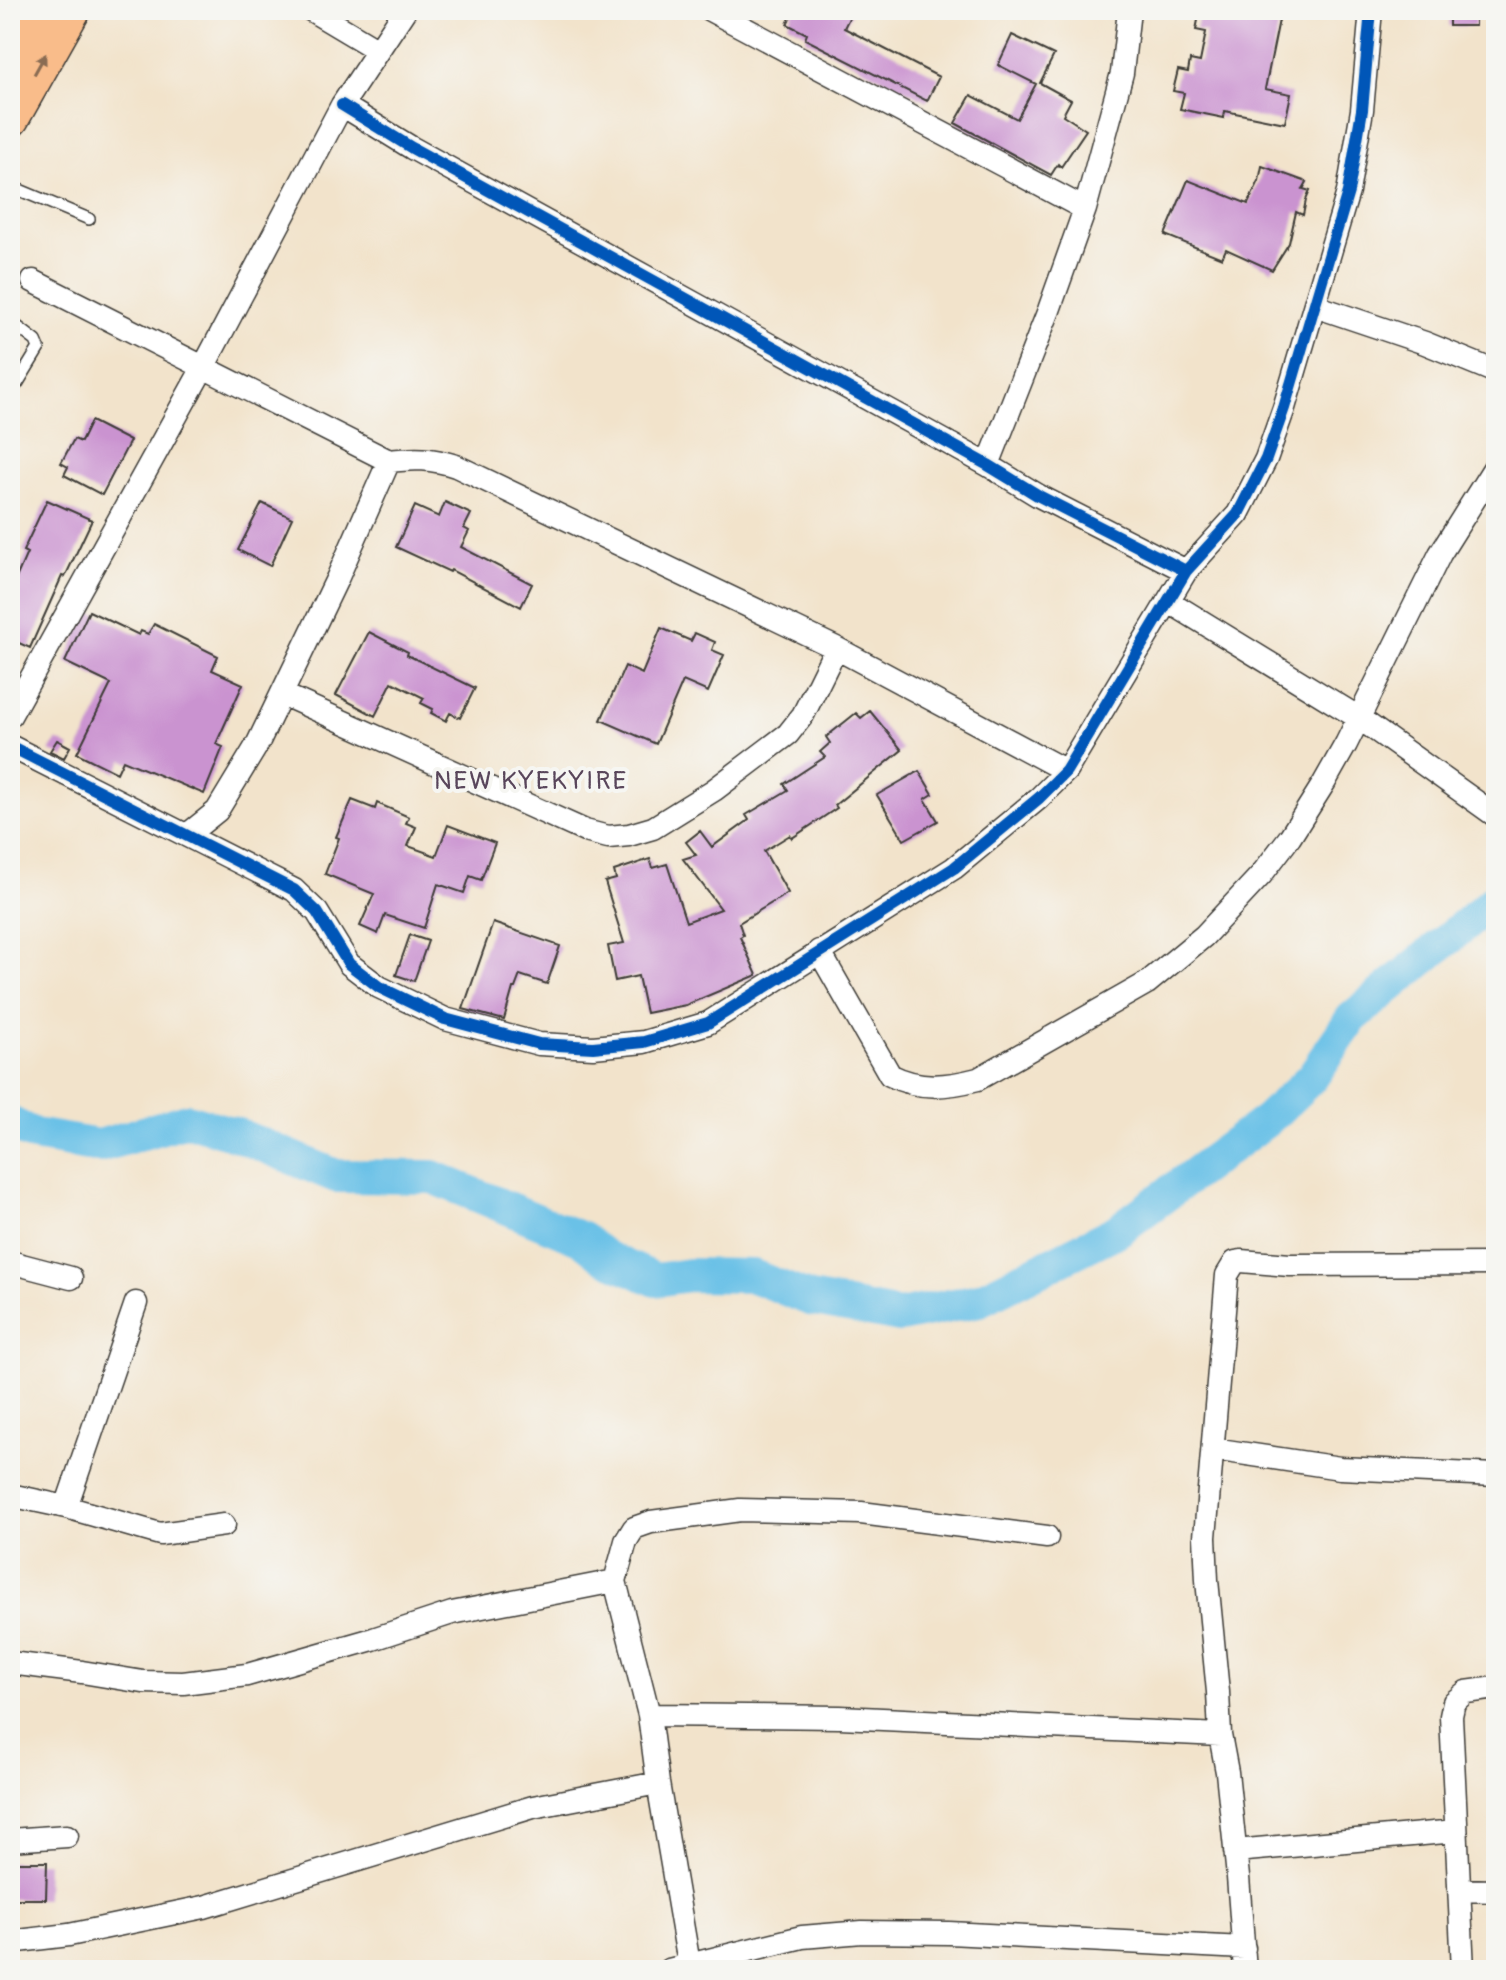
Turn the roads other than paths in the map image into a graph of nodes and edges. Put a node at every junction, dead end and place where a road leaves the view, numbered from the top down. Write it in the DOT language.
graph roads {
  1 [pos="38,10"];
  2 [pos="71,10"];
  3 [pos="311,10"];
  4 [pos="405,10"];
  5 [pos="710,10"];
  6 [pos="1129,10"];
  7 [pos="1371,10"];
  8 [pos="378,50"];
  9 [pos="10,60"];
  10 [pos="342,105"];
  11 [pos="10,118"];
  12 [pos="10,186"];
  13 [pos="1085,209"];
  14 [pos="89,219"];
  15 [pos="33,281"];
  16 [pos="1315,306"];
  17 [pos="10,321"];
  18 [pos="204,366"];
  19 [pos="1496,372"];
  20 [pos="10,387"];
  21 [pos="389,461"];
  22 [pos="988,465"];
  23 [pos="1496,465"];
  24 [pos="1186,571"];
  25 [pos="1168,601"];
  26 [pos="836,648"];
  27 [pos="282,694"];
  28 [pos="10,716"];
  29 [pos="1359,718"];
  30 [pos="10,746"];
  31 [pos="1066,771"];
  32 [pos="1496,816"];
  33 [pos="187,835"];
  34 [pos="819,951"];
  35 [pos="10,1262"];
  36 [pos="1496,1264"];
  37 [pos="71,1278"];
  38 [pos="136,1303"];
  39 [pos="1213,1449"];
  40 [pos="1496,1475"];
  41 [pos="10,1495"];
  42 [pos="66,1507"];
  43 [pos="224,1525"];
  44 [pos="1047,1537"];
  45 [pos="615,1581"];
  46 [pos="10,1663"];
  47 [pos="1496,1688"];
  48 [pos="649,1715"];
  49 [pos="1220,1735"];
  50 [pos="658,1783"];
  51 [pos="1456,1831"];
  52 [pos="67,1836"];
  53 [pos="10,1840"];
  54 [pos="1235,1851"];
  55 [pos="1459,1890"];
  56 [pos="1496,1891"];
  57 [pos="10,1942"];
  58 [pos="1244,1959"];
  59 [pos="679,1967"];
  60 [pos="1463,1970"];
  1 -- 9 [label="highway"];
  11 -- 2 [label="highway, one-way"];
  3 -- 8 [label="street"];
  4 -- 8 [label="street"];
  5 -- 13 [label="street"];
  6 -- 13 [label="street"];
  7 -- 16 [label="street"];
  8 -- 10 [label="street"];
  10 -- 18 [label="street"];
  10 -- 22 [label="street"];
  12 -- 14 [label="lane"];
  13 -- 22 [label="street"];
  15 -- 18 [label="street"];
  16 -- 19 [label="street"];
  16 -- 24 [label="street"];
  17 -- 20 [label="lane"];
  18 -- 21 [label="street"];
  18 -- 28 [label="street"];
  21 -- 26 [label="street"];
  21 -- 27 [label="street"];
  22 -- 24 [label="street"];
  23 -- 29 [label="street"];
  24 -- 25 [label="street"];
  25 -- 29 [label="street"];
  25 -- 31 [label="street"];
  26 -- 27 [label="street"];
  26 -- 31 [label="street"];
  27 -- 33 [label="street"];
  29 -- 32 [label="street"];
  29 -- 34 [label="street"];
  30 -- 33 [label="street"];
  31 -- 34 [label="street"];
  33 -- 34 [label="street"];
  35 -- 37 [label="street"];
  36 -- 39 [label="street"];
  38 -- 42 [label="street"];
  39 -- 40 [label="street"];
  39 -- 49 [label="street"];
  41 -- 42 [label="street"];
  42 -- 43 [label="street"];
  44 -- 45 [label="street"];
  45 -- 46 [label="street"];
  45 -- 48 [label="street"];
  47 -- 51 [label="street"];
  48 -- 49 [label="street"];
  48 -- 50 [label="street"];
  49 -- 54 [label="street"];
  50 -- 57 [label="street"];
  50 -- 59 [label="street"];
  51 -- 54 [label="street"];
  51 -- 55 [label="street"];
  52 -- 53 [label="street"];
  54 -- 58 [label="street"];
  55 -- 56 [label="street"];
  55 -- 60 [label="street"];
  58 -- 59 [label="street"];
}
